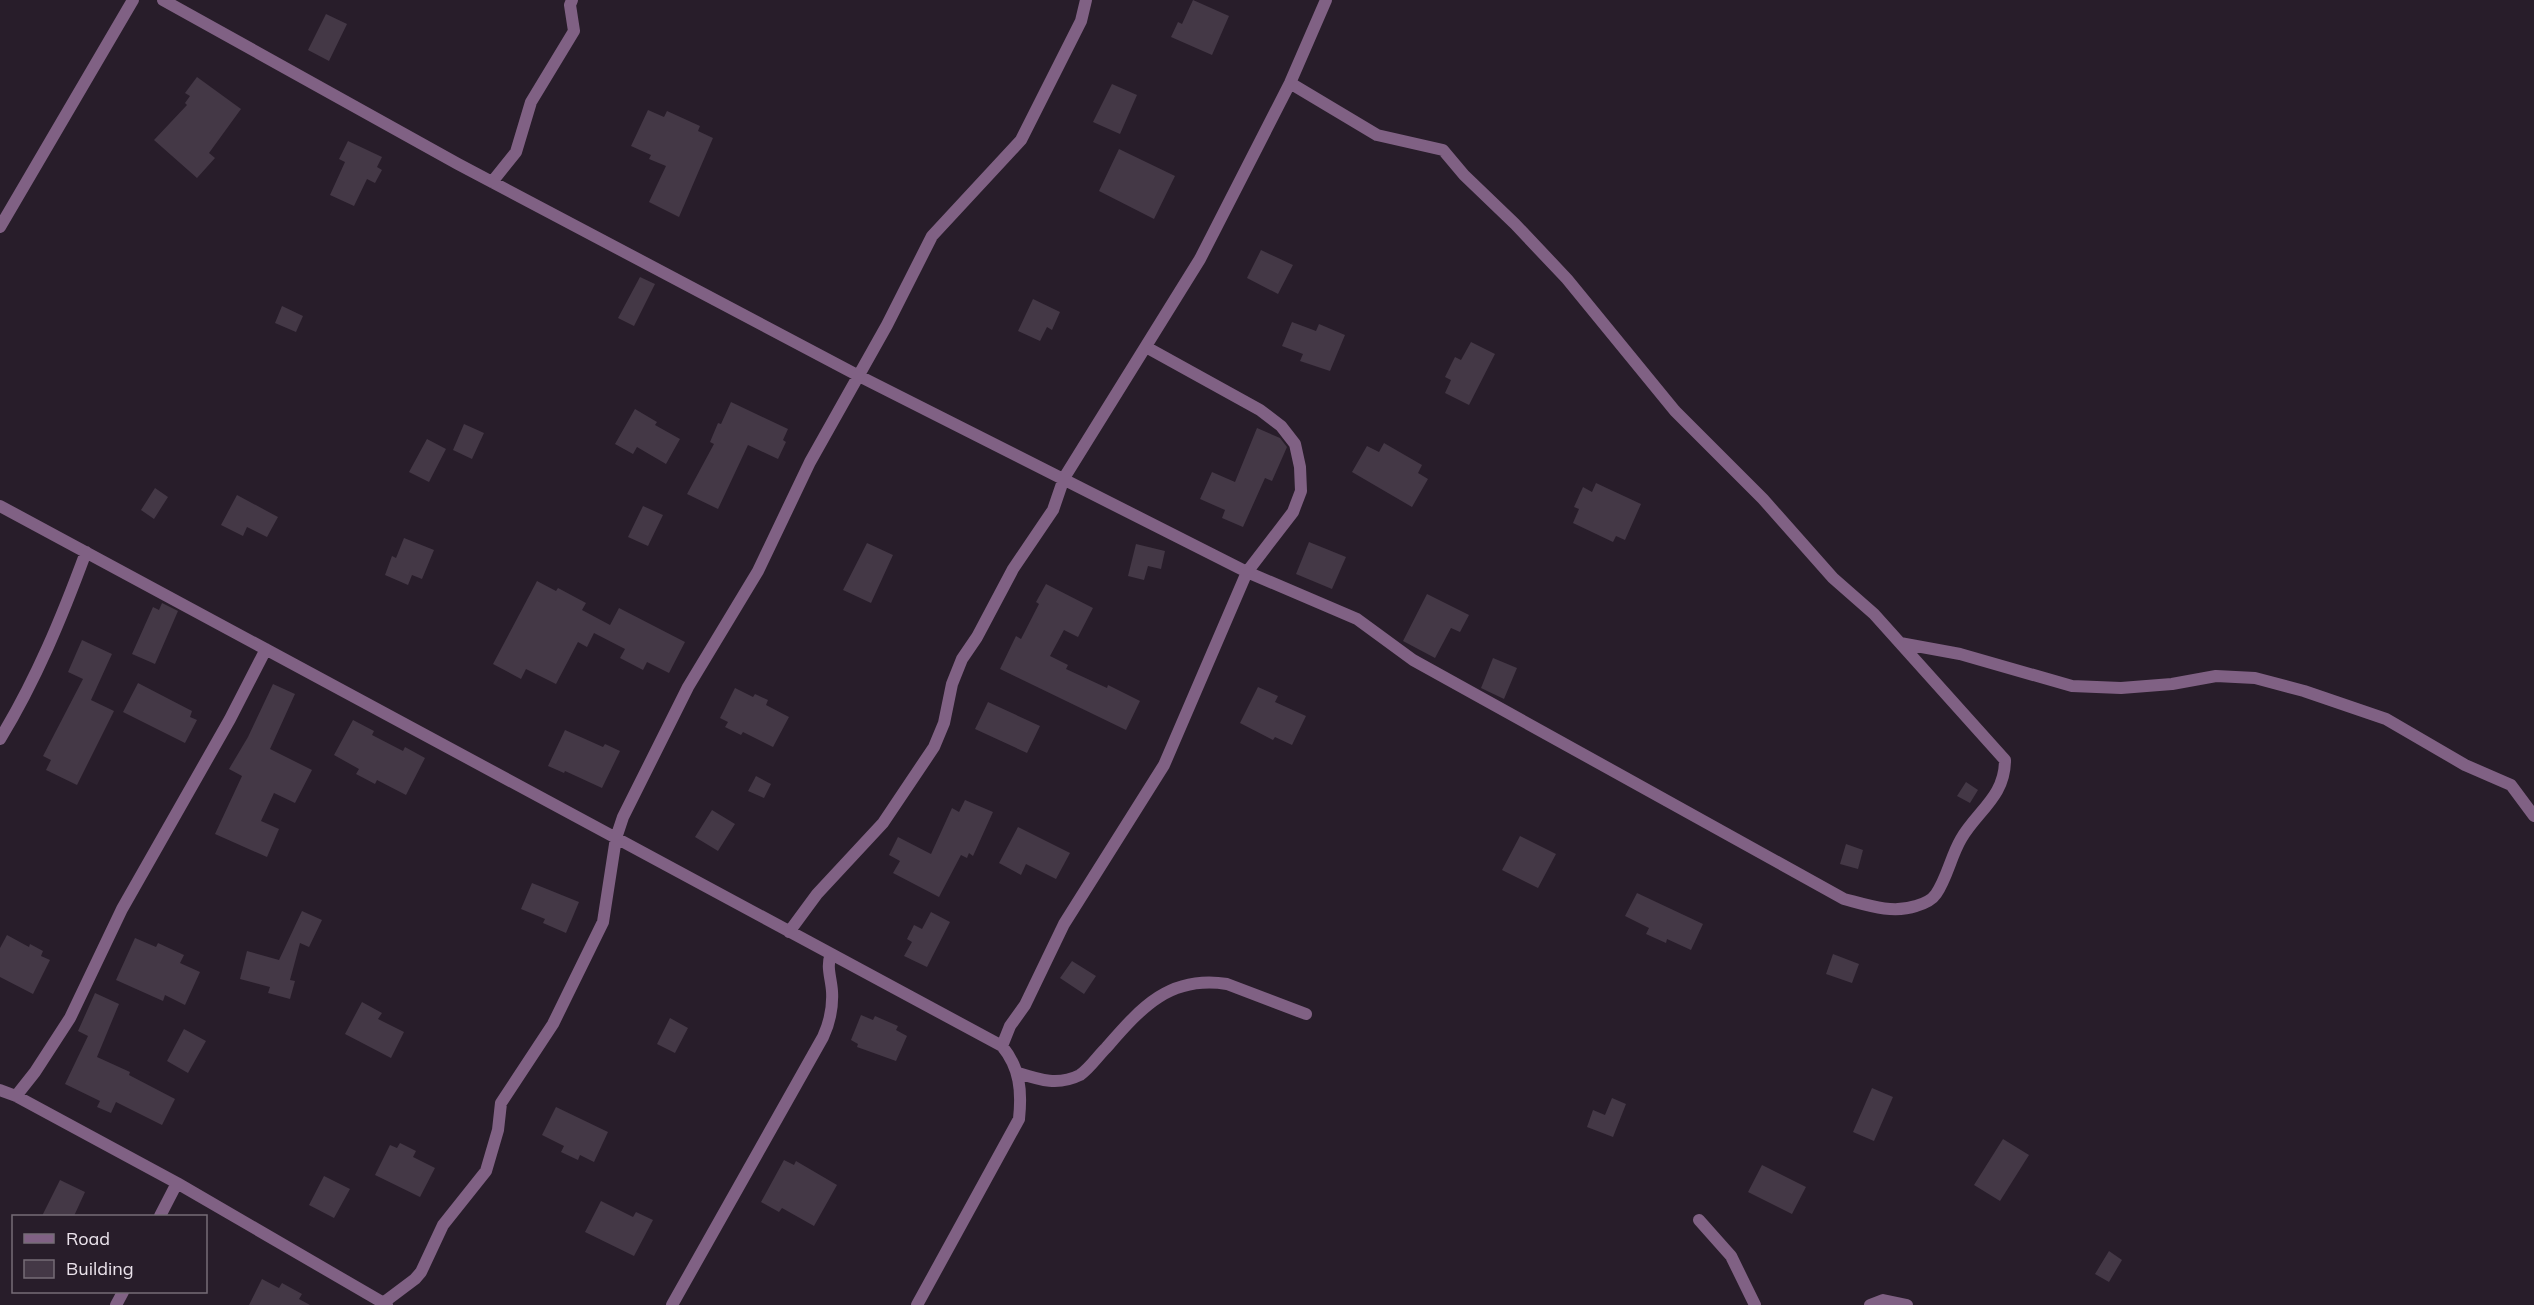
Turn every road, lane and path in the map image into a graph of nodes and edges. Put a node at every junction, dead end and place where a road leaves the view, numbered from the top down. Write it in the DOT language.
graph roads {
  1 [pos="133,0"];
  2 [pos="164,0"];
  3 [pos="572,0"];
  4 [pos="1086,0"];
  5 [pos="1326,0"];
  6 [pos="1290,83"];
  7 [pos="492,182"];
  8 [pos="0,227"];
  9 [pos="1146,347"];
  10 [pos="859,376"];
  11 [pos="1064,478"];
  12 [pos="0,506"];
  13 [pos="86,552"];
  14 [pos="1247,572"];
  15 [pos="1900,643"];
  16 [pos="266,649"];
  17 [pos="0,739"];
  18 [pos="2534,816"];
  19 [pos="616,838"];
  20 [pos="789,932"];
  21 [pos="831,954"];
  22 [pos="1306,1014"];
  23 [pos="1002,1046"];
  24 [pos="1018,1073"];
  25 [pos="0,1090"];
  26 [pos="16,1096"];
  27 [pos="177,1183"];
  28 [pos="161,1215"];
  29 [pos="1699,1220"];
  30 [pos="385,1304"];
  31 [pos="672,1305"];
  32 [pos="917,1305"];
  33 [pos="1755,1305"];
  34 [pos="1870,1305"];
  35 [pos="1907,1305"];
  1 -- 8 [label="street"];
  2 -- 7 [label="street"];
  3 -- 7 [label="street"];
  4 -- 10 [label="street"];
  5 -- 6 [label="street"];
  6 -- 9 [label="street"];
  6 -- 15 [label="street"];
  7 -- 10 [label="street"];
  9 -- 11 [label="street"];
  9 -- 14 [label="street"];
  10 -- 11 [label="street"];
  10 -- 19 [label="street"];
  11 -- 14 [label="street"];
  11 -- 20 [label="street"];
  12 -- 13 [label="street"];
  13 -- 16 [label="street"];
  13 -- 17 [label="street"];
  14 -- 15 [label="street"];
  14 -- 23 [label="street"];
  15 -- 18 [label="street"];
  16 -- 19 [label="street"];
  16 -- 26 [label="street"];
  19 -- 20 [label="street"];
  19 -- 30 [label="street"];
  20 -- 21 [label="street"];
  21 -- 23 [label="street"];
  21 -- 31 [label="street"];
  22 -- 24 [label="street"];
  23 -- 24 [label="street"];
  24 -- 32 [label="street"];
  25 -- 26 [label="street"];
  26 -- 27 [label="street"];
  27 -- 28 [label="street"];
  27 -- 30 [label="street"];
  29 -- 33 [label="street"];
  34 -- 35 [label="street"];
}
